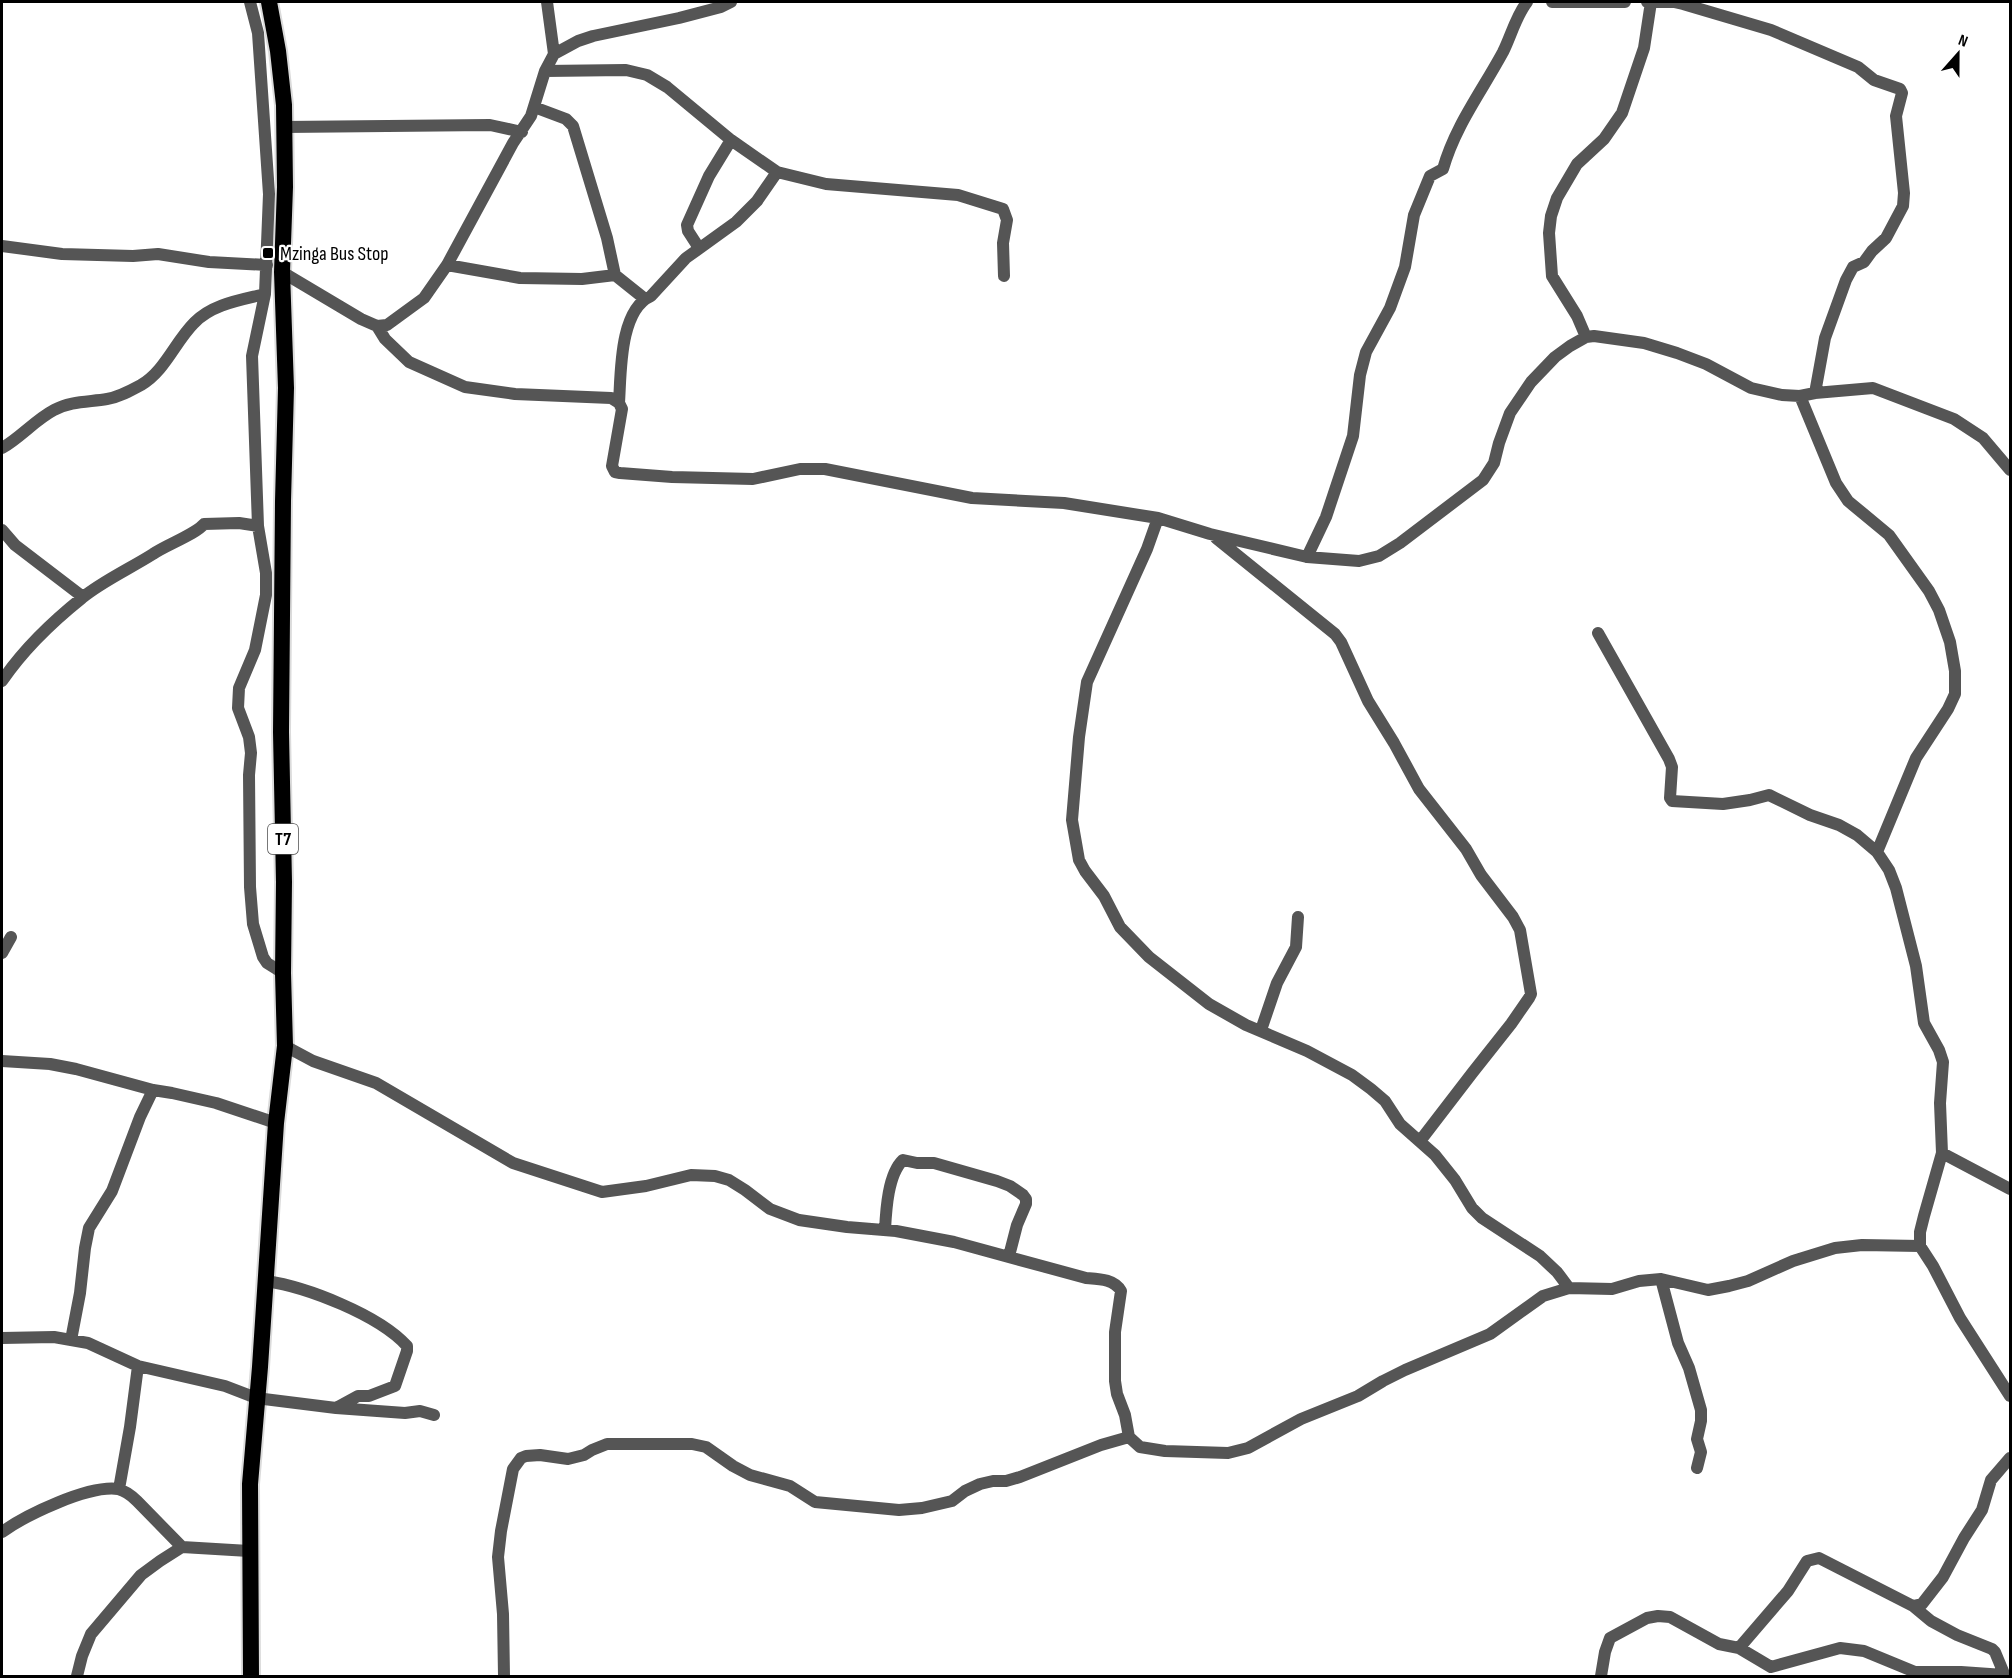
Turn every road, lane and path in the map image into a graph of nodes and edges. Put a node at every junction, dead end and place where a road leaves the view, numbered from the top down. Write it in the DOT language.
graph roads {
  1 [pos="250,2"];
  2 [pos="269,2"];
  3 [pos="547,2"];
  4 [pos="731,2"];
  5 [pos="1527,2"];
  6 [pos="1552,2"];
  7 [pos="1625,2"];
  8 [pos="1650,2"];
  9 [pos="554,54"];
  10 [pos="545,71"];
  11 [pos="534,107"];
  12 [pos="284,127"];
  13 [pos="522,132"];
  14 [pos="731,140"];
  15 [pos="777,172"];
  16 [pos="2,246"];
  17 [pos="699,248"];
  18 [pos="447,265"];
  19 [pos="274,268"];
  20 [pos="615,275"];
  21 [pos="1004,276"];
  22 [pos="265,294"];
  23 [pos="645,299"];
  24 [pos="377,326"];
  25 [pos="1586,337"];
  26 [pos="1815,393"];
  27 [pos="1800,396"];
  28 [pos="620,403"];
  29 [pos="2,448"];
  30 [pos="2010,470"];
  31 [pos="1158,518"];
  32 [pos="258,526"];
  33 [pos="2,530"];
  34 [pos="1210,534"];
  35 [pos="1307,557"];
  36 [pos="82,597"];
  37 [pos="1598,633"];
  38 [pos="2,681"];
  39 [pos="1877,852"];
  40 [pos="1298,918"];
  41 [pos="11,937"];
  42 [pos="2,953"];
  43 [pos="283,973"];
  44 [pos="1261,1030"];
  45 [pos="285,1046"];
  46 [pos="2,1061"];
  47 [pos="153,1090"];
  48 [pos="276,1123"];
  49 [pos="1420,1141"];
  50 [pos="1942,1153"];
  51 [pos="2010,1189"];
  52 [pos="885,1230"];
  53 [pos="1920,1246"];
  54 [pos="1010,1256"];
  55 [pos="1661,1279"];
  56 [pos="266,1281"];
  57 [pos="1569,1288"];
  58 [pos="2,1338"];
  59 [pos="71,1340"];
  60 [pos="138,1366"];
  61 [pos="2010,1396"];
  62 [pos="256,1398"];
  63 [pos="336,1408"];
  64 [pos="434,1415"];
  65 [pos="1129,1437"];
  66 [pos="2010,1458"];
  67 [pos="1696,1468"];
  68 [pos="119,1489"];
  69 [pos="2,1532"];
  70 [pos="182,1546"];
  71 [pos="249,1551"];
  72 [pos="1913,1606"];
  73 [pos="1739,1648"];
  74 [pos="1773,1672"];
  75 [pos="2005,1676"];
  76 [pos="77,1677"];
  77 [pos="251,1677"];
  78 [pos="504,1677"];
  79 [pos="1602,1677"];
  1 -- 19 [label="street"];
  2 -- 12 [label="highway, T7"];
  3 -- 9 [label="street"];
  4 -- 9 [label="street"];
  5 -- 35 [label="street"];
  6 -- 7 [label="street"];
  8 -- 25 [label="street"];
  8 -- 26 [label="street"];
  9 -- 10 [label="street"];
  10 -- 11 [label="street"];
  10 -- 14 [label="street"];
  11 -- 13 [label="street"];
  11 -- 20 [label="street"];
  12 -- 13 [label="street"];
  12 -- 19 [label="highway, T7"];
  13 -- 18 [label="street"];
  14 -- 15 [label="street"];
  14 -- 17 [label="street"];
  15 -- 17 [label="street"];
  15 -- 21 [label="street"];
  16 -- 19 [label="street"];
  17 -- 23 [label="street"];
  18 -- 20 [label="street"];
  18 -- 24 [label="street"];
  19 -- 22 [label="street"];
  19 -- 24 [label="street"];
  19 -- 43 [label="highway, T7"];
  20 -- 23 [label="street"];
  22 -- 29 [label="street"];
  22 -- 32 [label="street"];
  23 -- 28 [label="street"];
  24 -- 28 [label="street"];
  25 -- 27 [label="street"];
  25 -- 35 [label="street"];
  26 -- 27 [label="street"];
  26 -- 30 [label="street"];
  27 -- 39 [label="street"];
  28 -- 31 [label="street"];
  31 -- 34 [label="street"];
  31 -- 44 [label="street"];
  32 -- 36 [label="street"];
  32 -- 43 [label="street"];
  33 -- 36 [label="street"];
  34 -- 35 [label="street"];
  34 -- 49 [label="street"];
  36 -- 38 [label="street"];
  37 -- 39 [label="street"];
  39 -- 50 [label="street"];
  40 -- 44 [label="street"];
  41 -- 42 [label="street"];
  43 -- 45 [label="highway, T7"];
  44 -- 49 [label="street"];
  45 -- 48 [label="highway, T7"];
  45 -- 52 [label="street"];
  46 -- 47 [label="street"];
  47 -- 48 [label="street"];
  47 -- 59 [label="street"];
  48 -- 56 [label="highway, T7"];
  49 -- 57 [label="street"];
  50 -- 51 [label="street"];
  50 -- 53 [label="street"];
  52 -- 54 [label="street"];
  52 -- 54 [label="street"];
  53 -- 55 [label="street"];
  53 -- 61 [label="street"];
  54 -- 65 [label="street"];
  55 -- 57 [label="street"];
  55 -- 67 [label="street"];
  56 -- 62 [label="highway, T7"];
  56 -- 63 [label="street"];
  57 -- 65 [label="street"];
  58 -- 59 [label="street"];
  59 -- 60 [label="street"];
  60 -- 62 [label="street"];
  60 -- 68 [label="street"];
  62 -- 63 [label="street"];
  62 -- 71 [label="highway, T7"];
  63 -- 64 [label="street"];
  65 -- 78 [label="street"];
  66 -- 72 [label="street"];
  68 -- 69 [label="street"];
  68 -- 70 [label="street"];
  70 -- 71 [label="street"];
  70 -- 76 [label="street"];
  71 -- 77 [label="highway, T7"];
  72 -- 73 [label="street"];
  72 -- 75 [label="street"];
  73 -- 74 [label="street"];
  73 -- 79 [label="street"];
  74 -- 75 [label="street"];
}
